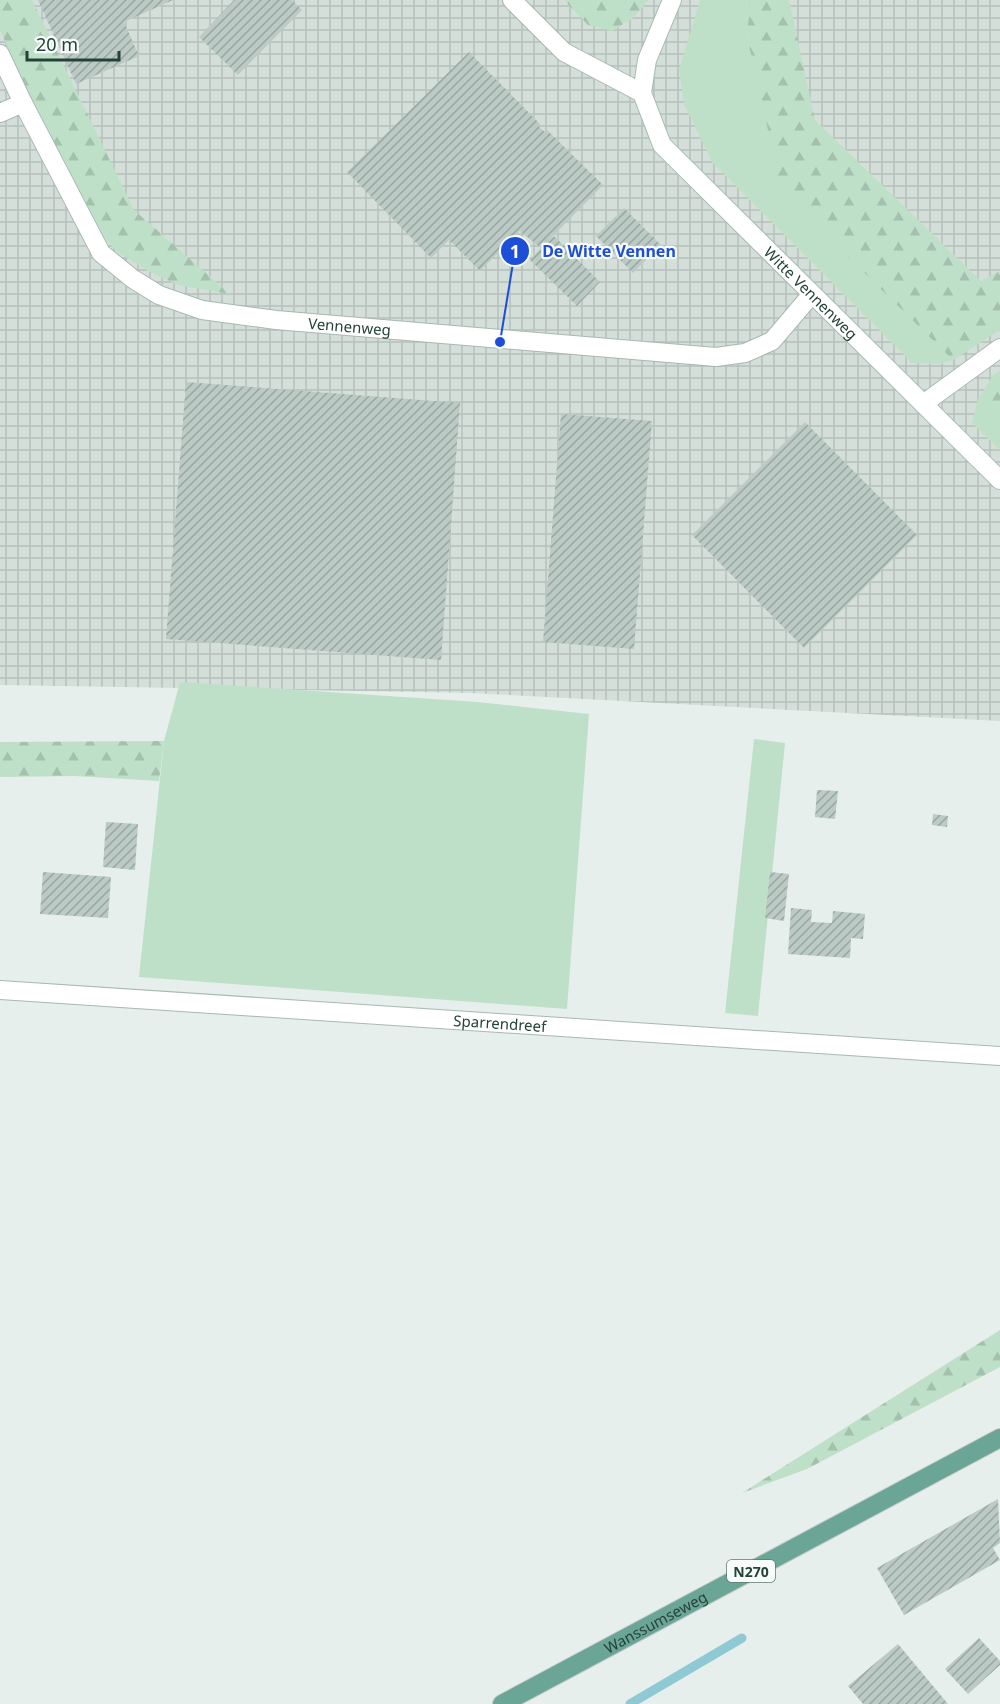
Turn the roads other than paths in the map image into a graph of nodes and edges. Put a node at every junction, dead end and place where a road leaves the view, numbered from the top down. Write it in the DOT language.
graph roads {
  1 [pos="512,0"];
  2 [pos="672,0"];
  3 [pos="0,54"];
  4 [pos="642,93"];
  5 [pos="22,103"];
  6 [pos="0,113"];
  7 [pos="813,294"];
  8 [pos="1000,348"];
  9 [pos="924,404"];
  10 [pos="1000,480"];
  11 [pos="0,990"];
  12 [pos="1000,1056"];
  13 [pos="1000,1437"];
  14 [pos="502,1704"];
  1 -- 4 [label="street"];
  2 -- 4 [label="street, Witte Vennenweg"];
  3 -- 5 [label="street, Vennenweg"];
  4 -- 7 [label="street, Witte Vennenweg"];
  5 -- 6 [label="street"];
  5 -- 7 [label="street, Vennenweg"];
  7 -- 9 [label="street, Witte Vennenweg"];
  8 -- 9 [label="street"];
  9 -- 10 [label="street, Witte Vennenweg"];
  11 -- 12 [label="street, Sparrendreef"];
  13 -- 14 [label="main road, Wanssumseweg / N270"];
}
